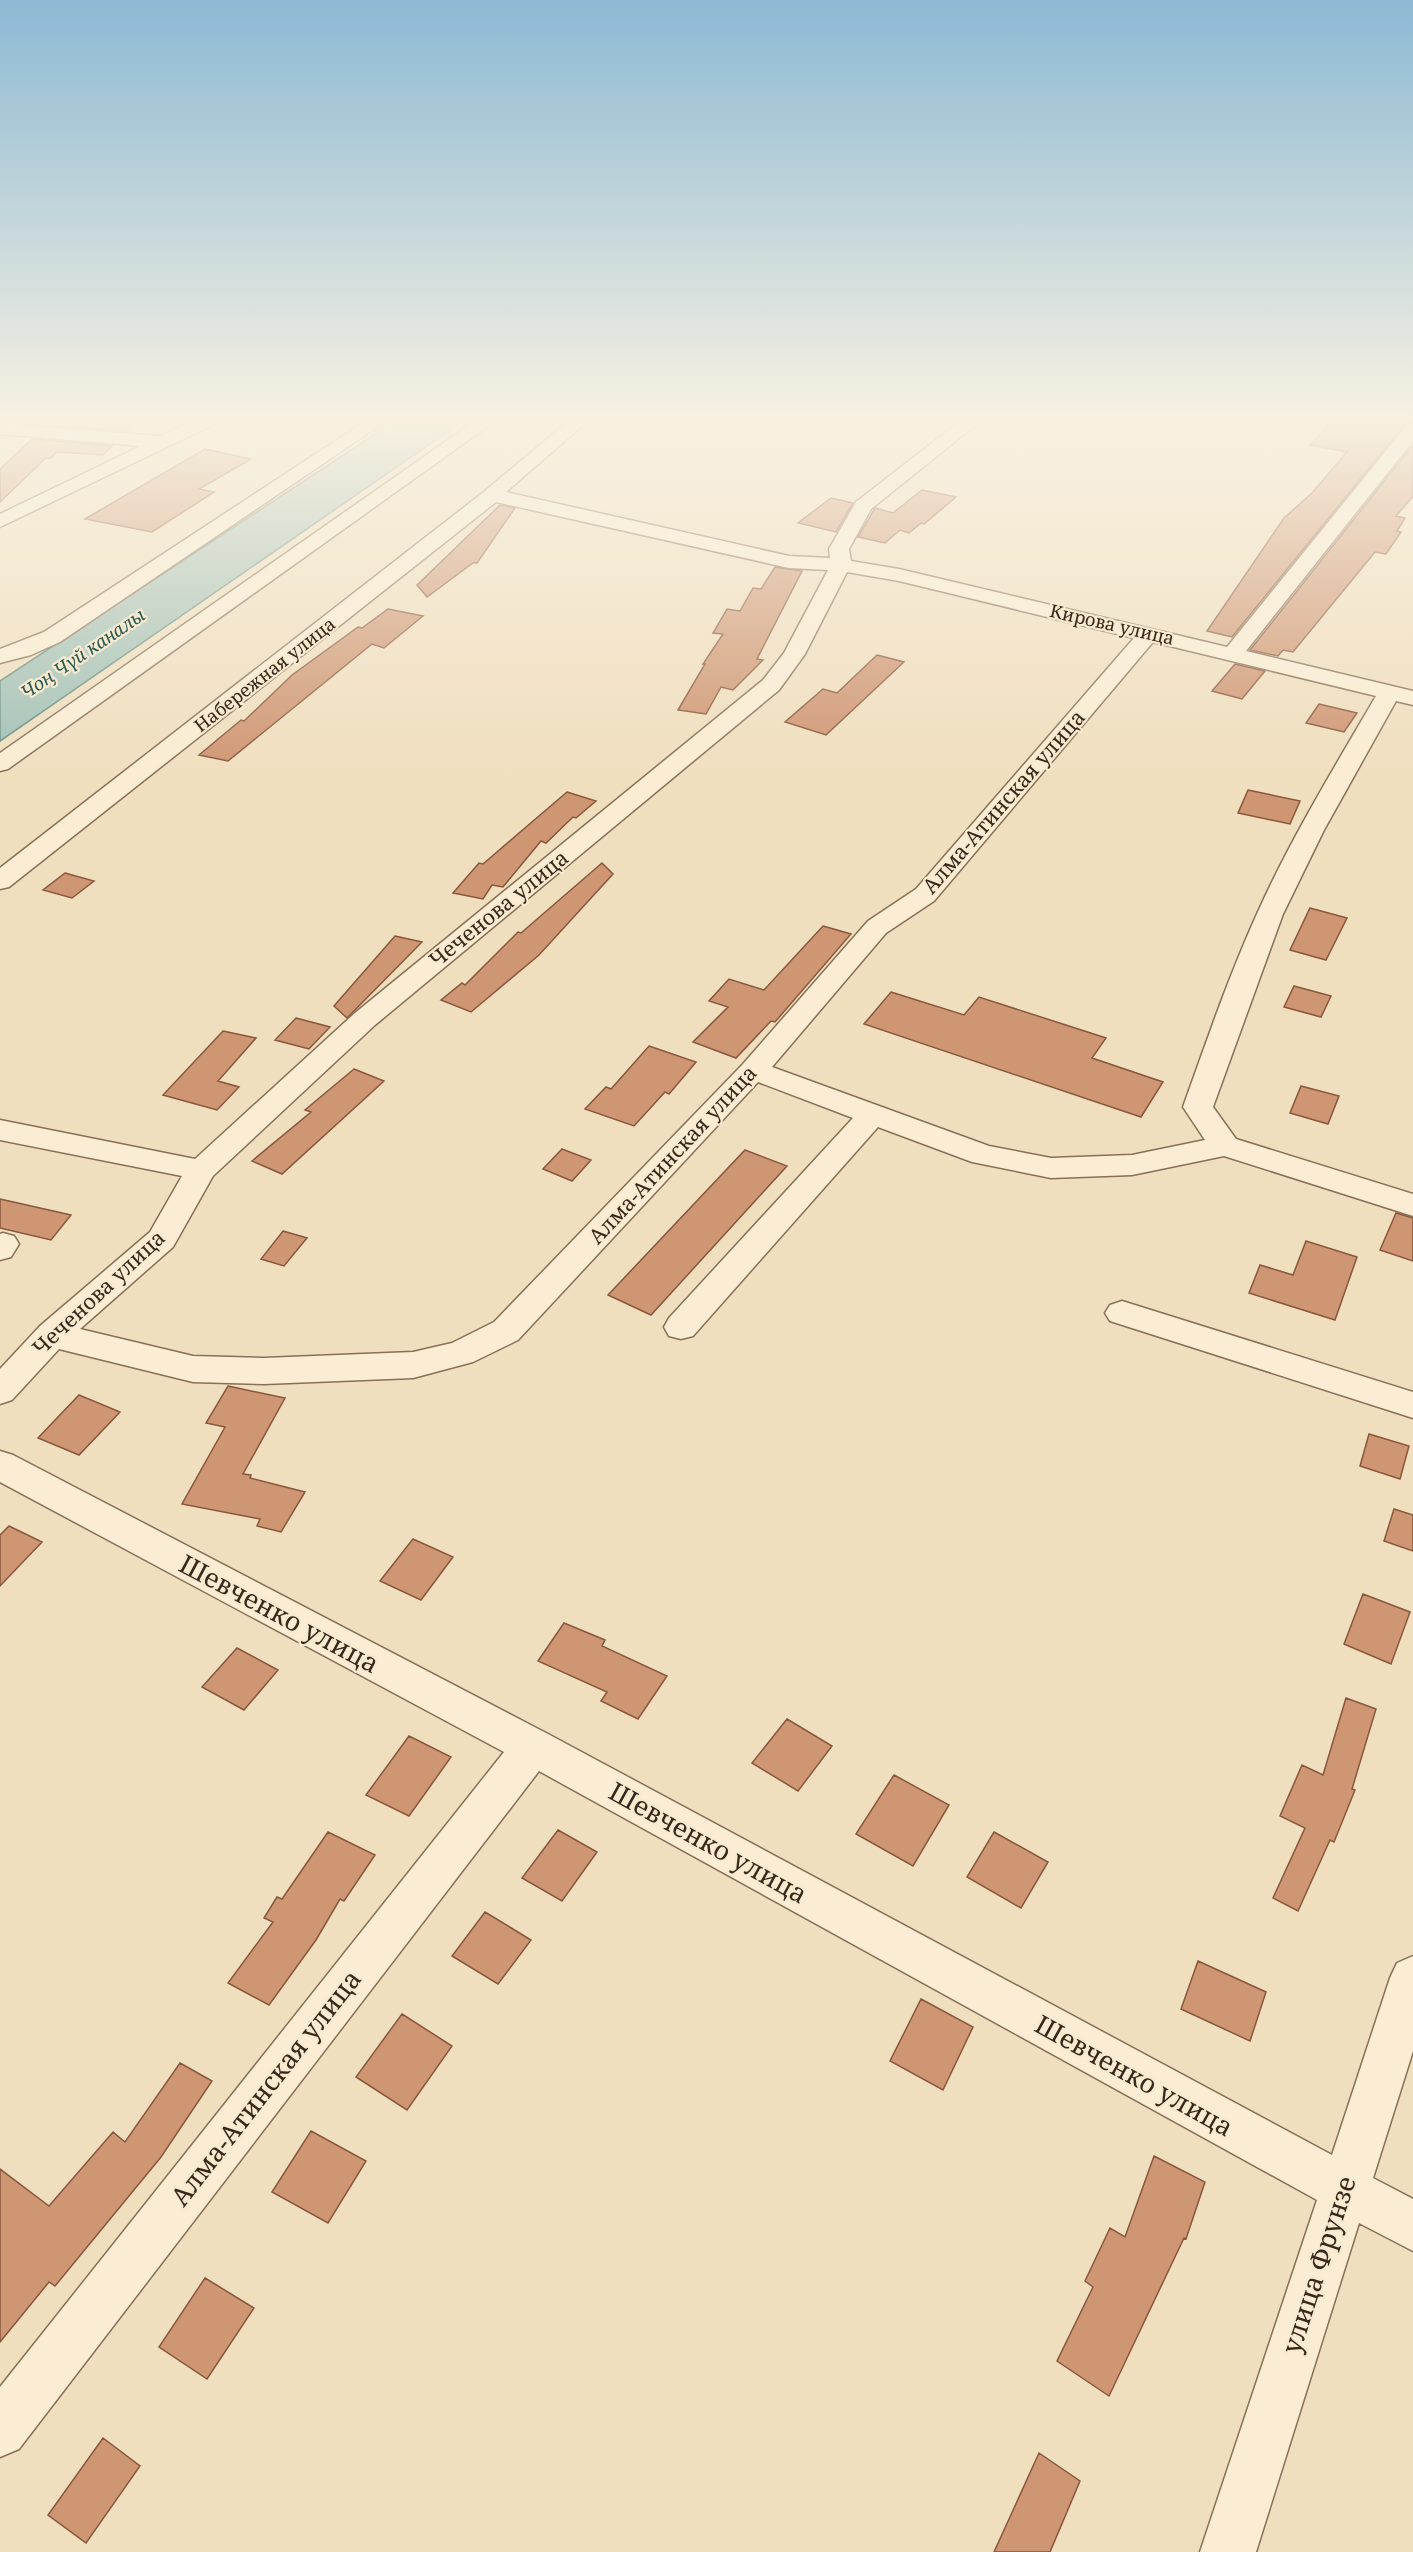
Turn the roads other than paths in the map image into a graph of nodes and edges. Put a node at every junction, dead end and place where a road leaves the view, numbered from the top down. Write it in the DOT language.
graph roads {
  1 [pos="200,538"];
  2 [pos="319,538"];
  3 [pos="437,538"];
  4 [pos="683,538"];
  5 [pos="845,538"];
  6 [pos="1325,538"];
  7 [pos="841,565"];
  8 [pos="1149,634"];
  9 [pos="1233,653"];
  10 [pos="0,656"];
  11 [pos="1401,695"];
  12 [pos="0,764"];
  13 [pos="0,880"];
  14 [pos="753,1070"];
  15 [pos="873,1114"];
  16 [pos="0,1130"];
  17 [pos="1226,1146"];
  18 [pos="201,1170"];
  19 [pos="1413,1205"];
  20 [pos="1122,1313"];
  21 [pos="681,1327"];
  22 [pos="52,1335"];
  23 [pos="0,1391"];
  24 [pos="1413,1405"];
  25 [pos="1,1468"];
  26 [pos="533,1747"];
  27 [pos="1413,1978"];
  28 [pos="1343,2190"];
  29 [pos="1413,2226"];
  30 [pos="0,2430"];
  31 [pos="1228,2552"];
  1 -- 10 [label="street"];
  2 -- 12 [label="street"];
  3 -- 13 [label="street, Набережная улица"];
  4 -- 7 [label="street, Кирова улица"];
  5 -- 7 [label="street, Чеченова улица"];
  6 -- 9 [label="street"];
  7 -- 8 [label="street, Кирова улица"];
  7 -- 18 [label="street, Чеченова улица"];
  8 -- 9 [label="street, Кирова улица"];
  8 -- 14 [label="street, Алма-Атинская улица"];
  9 -- 11 [label="street, Кирова улица"];
  11 -- 17 [label="street"];
  14 -- 15 [label="street"];
  14 -- 22 [label="street, Алма-Атинская улица"];
  15 -- 17 [label="street"];
  15 -- 21 [label="street"];
  16 -- 18 [label="street"];
  17 -- 19 [label="street"];
  18 -- 22 [label="street, Чеченова улица"];
  20 -- 24 [label="street"];
  22 -- 23 [label="street, Чеченова улица"];
  25 -- 26 [label="street, Шевченко улица"];
  26 -- 28 [label="street, Шевченко улица"];
  26 -- 30 [label="street, Алма-Атинская улица"];
  27 -- 28 [label="street, улица Фрунзе"];
  28 -- 29 [label="street, Шевченко улица"];
  28 -- 31 [label="street, улица Фрунзе"];
}
